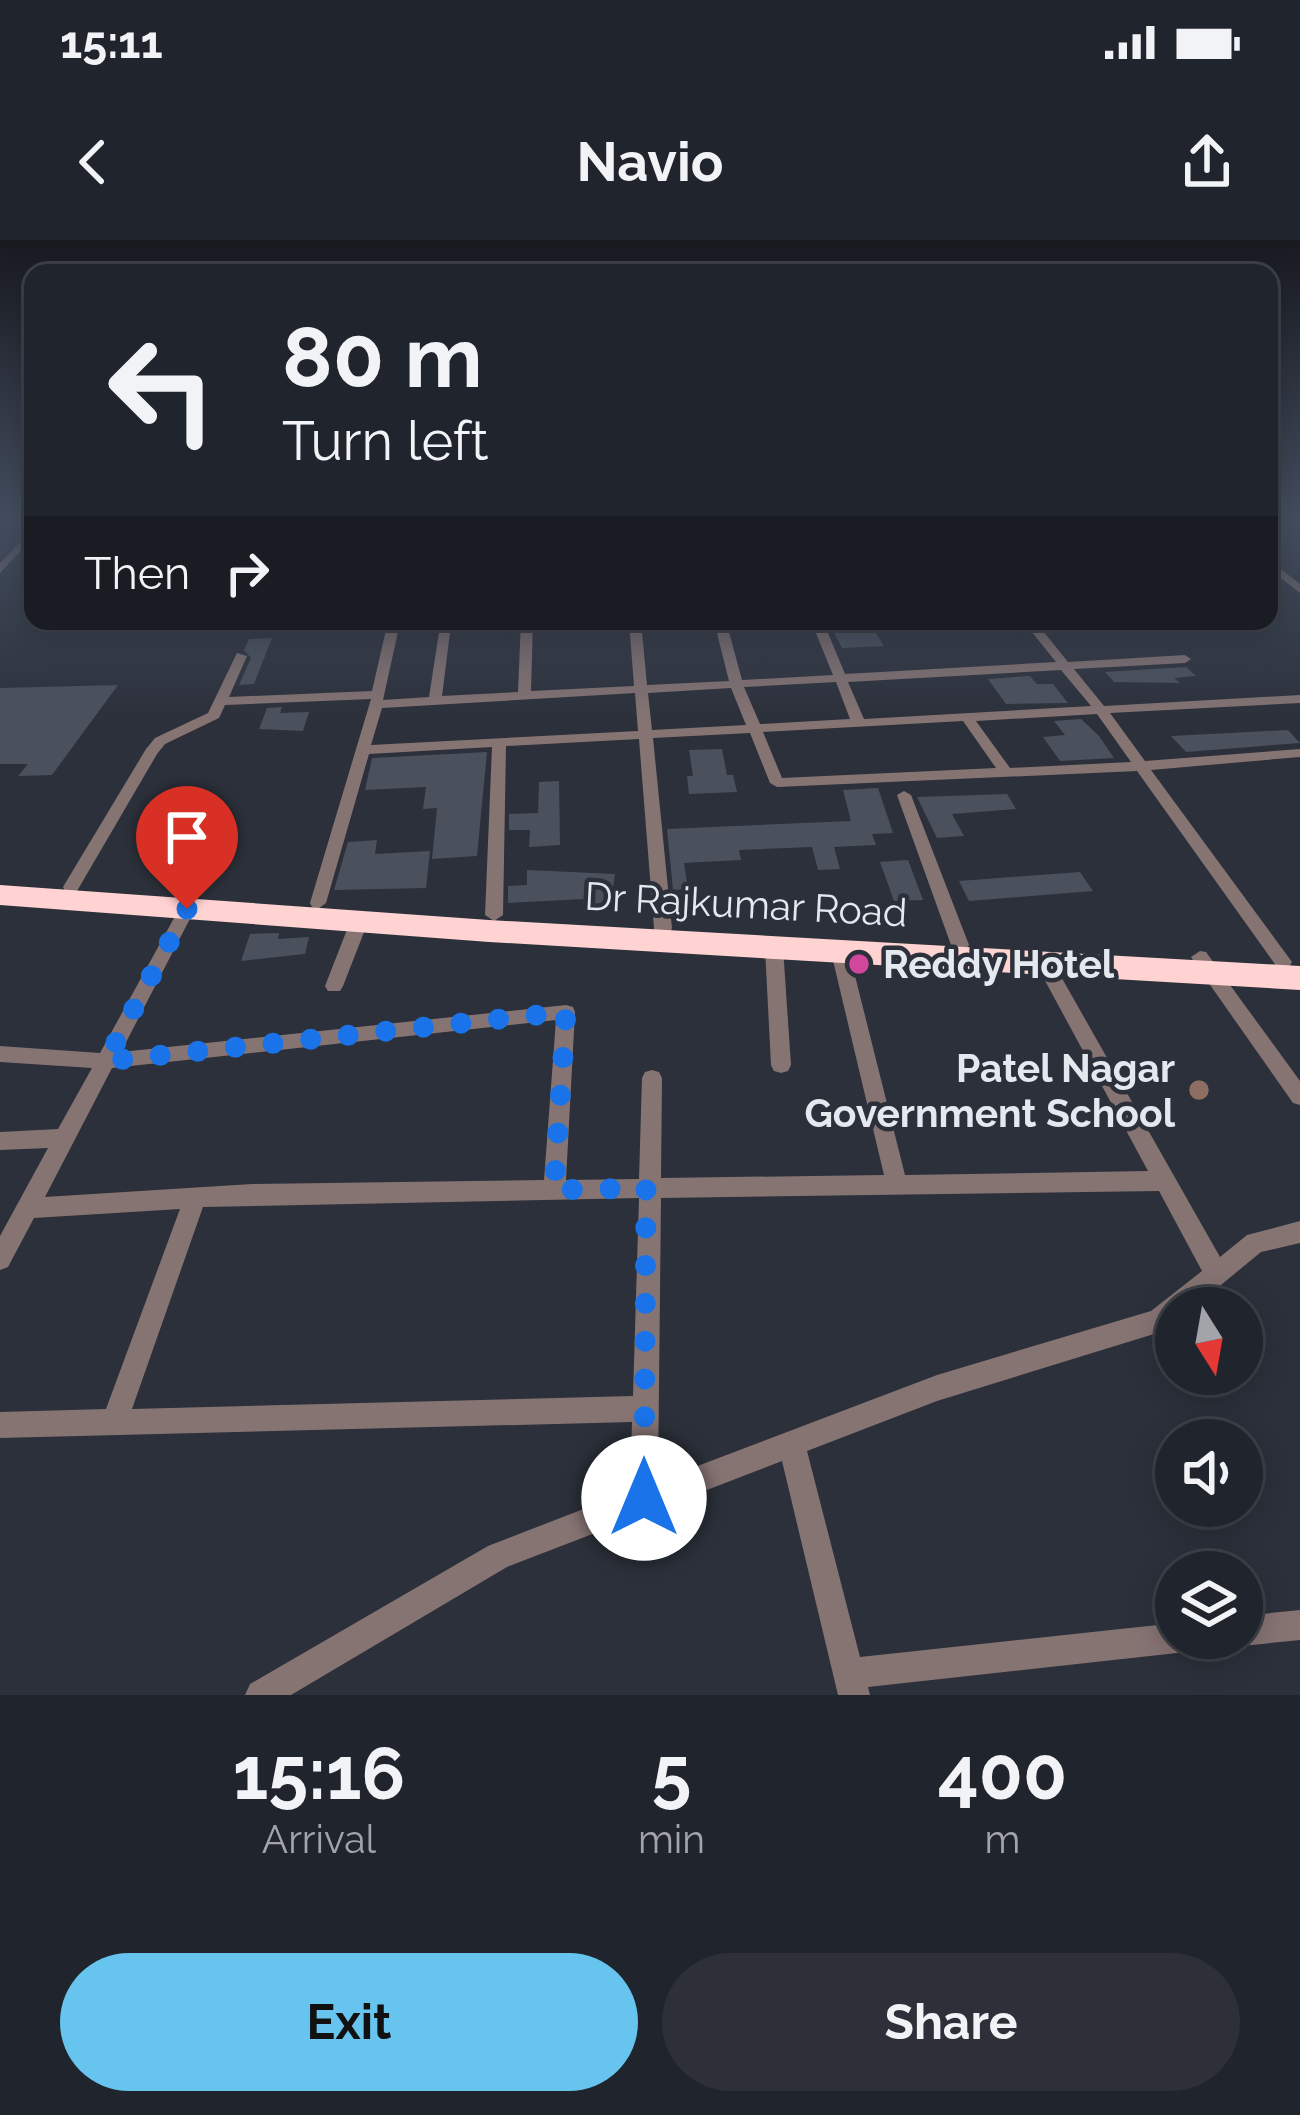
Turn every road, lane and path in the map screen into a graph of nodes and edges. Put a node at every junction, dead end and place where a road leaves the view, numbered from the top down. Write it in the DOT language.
graph roads {
  1 [pos="392,630"];
  2 [pos="445,630"];
  3 [pos="526,630"];
  4 [pos="636,630"];
  5 [pos="722,630"];
  6 [pos="820,630"];
  7 [pos="1036,630"];
  8 [pos="241,656"];
  9 [pos="1185,659"];
  10 [pos="1068,669"];
  11 [pos="840,681"];
  12 [pos="737,686"];
  13 [pos="641,691"];
  14 [pos="524,697"];
  15 [pos="377,699"];
  16 [pos="1300,699"];
  17 [pos="220,701"];
  18 [pos="435,701"];
  19 [pos="1102,712"];
  20 [pos="967,718"];
  21 [pos="859,724"];
  22 [pos="753,730"];
  23 [pos="646,735"];
  24 [pos="499,743"];
  25 [pos="362,750"];
  26 [pos="1300,753"];
  27 [pos="1142,766"];
  28 [pos="1006,772"];
  29 [pos="904,795"];
  30 [pos="0,881"];
  31 [pos="70,887"];
  32 [pos="0,896"];
  33 [pos="192,902"];
  34 [pos="318,903"];
  35 [pos="494,915"];
  36 [pos="359,922"];
  37 [pos="662,934"];
  38 [pos="960,944"];
  39 [pos="774,948"];
  40 [pos="841,952"];
  41 [pos="1046,964"];
  42 [pos="1203,964"];
  43 [pos="1294,968"];
  44 [pos="334,986"];
  45 [pos="0,1054"];
  46 [pos="106,1061"];
  47 [pos="781,1065"];
  48 [pos="652,1078"];
  49 [pos="1300,1097"];
  50 [pos="64,1138"];
  51 [pos="0,1141"];
  52 [pos="1164,1181"];
  53 [pos="897,1185"];
  54 [pos="646,1188"];
  55 [pos="554,1190"];
  56 [pos="196,1196"];
  57 [pos="15,1218"];
  58 [pos="1300,1232"];
  59 [pos="0,1259"];
  60 [pos="1216,1273"];
  61 [pos="645,1409"];
  62 [pos="114,1423"];
  63 [pos="0,1425"];
  64 [pos="791,1442"];
  65 [pos="644,1498"];
  66 [pos="1300,1624"];
  67 [pos="1263,1628"];
  68 [pos="1155,1641"];
  69 [pos="852,1684"];
  70 [pos="261,1695"];
  1 -- 15 [label="street"];
  2 -- 18 [label="street"];
  3 -- 14 [label="street"];
  4 -- 13 [label="street"];
  5 -- 12 [label="street"];
  6 -- 11 [label="street"];
  7 -- 10 [label="street"];
  8 -- 17 [label="street"];
  9 -- 10 [label="street"];
  10 -- 11 [label="street"];
  10 -- 19 [label="street"];
  11 -- 12 [label="street"];
  11 -- 21 [label="street"];
  12 -- 13 [label="street"];
  12 -- 22 [label="street"];
  13 -- 14 [label="street"];
  13 -- 23 [label="street"];
  14 -- 18 [label="street"];
  15 -- 17 [label="street"];
  15 -- 18 [label="street"];
  15 -- 25 [label="street"];
  16 -- 19 [label="street"];
  17 -- 31 [label="street"];
  19 -- 20 [label="street"];
  19 -- 27 [label="street"];
  20 -- 21 [label="street"];
  20 -- 28 [label="street"];
  21 -- 22 [label="street"];
  22 -- 23 [label="street"];
  22 -- 28 [label="street"];
  23 -- 24 [label="street"];
  23 -- 37 [label="street"];
  24 -- 25 [label="street"];
  24 -- 35 [label="street"];
  25 -- 34 [label="street"];
  26 -- 27 [label="street"];
  27 -- 28 [label="street"];
  27 -- 43 [label="street"];
  29 -- 38 [label="street"];
  30 -- 31 [label="highway"];
  31 -- 33 [label="highway"];
  32 -- 33 [label="highway"];
  33 -- 34 [label="highway, Dr Rajkumar Road"];
  33 -- 36 [label="highway, Dr Rajkumar Road"];
  33 -- 46 [label="street"];
  34 -- 35 [label="highway, Dr Rajkumar Road"];
  35 -- 37 [label="highway, Dr Rajkumar Road"];
  36 -- 37 [label="highway, Dr Rajkumar Road"];
  36 -- 44 [label="street"];
  37 -- 38 [label="highway, Dr Rajkumar Road"];
  37 -- 39 [label="highway, Dr Rajkumar Road"];
  38 -- 42 [label="highway, Dr Rajkumar Road"];
  39 -- 40 [label="highway, Dr Rajkumar Road"];
  39 -- 47 [label="street"];
  40 -- 41 [label="highway, Dr Rajkumar Road"];
  40 -- 53 [label="street"];
  41 -- 42 [label="highway, Dr Rajkumar Road"];
  41 -- 52 [label="street"];
  42 -- 43 [label="highway, Dr Rajkumar Road"];
  42 -- 49 [label="street"];
  45 -- 46 [label="street"];
  46 -- 50 [label="street"];
  46 -- 55 [label="street"];
  48 -- 54 [label="street"];
  50 -- 51 [label="street"];
  50 -- 57 [label="street"];
  52 -- 53 [label="street"];
  52 -- 60 [label="street"];
  53 -- 54 [label="street"];
  54 -- 55 [label="street"];
  54 -- 61 [label="street"];
  55 -- 56 [label="street"];
  56 -- 57 [label="street"];
  56 -- 62 [label="street"];
  57 -- 59 [label="street"];
  58 -- 60 [label="street"];
  60 -- 64 [label="street"];
  61 -- 62 [label="street"];
  61 -- 65 [label="street"];
  62 -- 63 [label="street"];
  64 -- 65 [label="street"];
  64 -- 69 [label="street"];
  65 -- 70 [label="street"];
  66 -- 67 [label="street"];
  68 -- 69 [label="street"];
}
